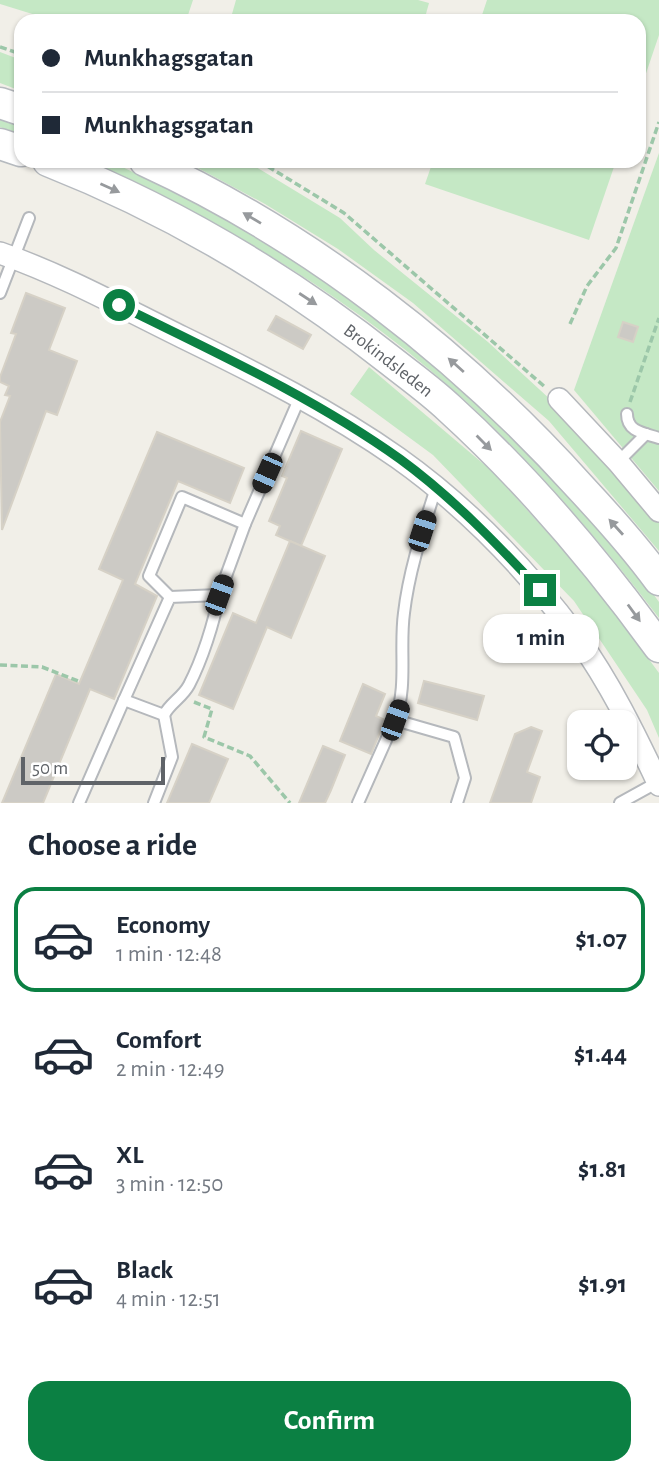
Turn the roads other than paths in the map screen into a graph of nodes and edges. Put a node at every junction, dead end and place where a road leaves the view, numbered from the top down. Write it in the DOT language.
graph roads {
  1 [pos="64,168"];
  2 [pos="159,168"];
  3 [pos="29,218"];
  4 [pos="7,255"];
  5 [pos="0,293"];
  6 [pos="300,397"];
  7 [pos="559,398"];
  8 [pos="627,414"];
  9 [pos="646,434"];
  10 [pos="659,438"];
  11 [pos="618,462"];
  12 [pos="436,488"];
  13 [pos="659,511"];
  14 [pos="245,524"];
  15 [pos="659,580"];
  16 [pos="219,595"];
  17 [pos="170,597"];
  18 [pos="659,647"];
  19 [pos="124,700"];
  20 [pos="164,715"];
  21 [pos="395,720"];
  22 [pos="658,783"];
  23 [pos="79,803"];
  24 [pos="154,803"];
  25 [pos="358,803"];
  26 [pos="457,803"];
  27 [pos="620,803"];
  1 -- 18 [label="main road, Brokindsleden, one-way"];
  15 -- 2 [label="main road, Brokindsleden, one-way"];
  3 -- 4 [label="lane"];
  4 -- 5 [label="lane"];
  4 -- 6 [label="street"];
  6 -- 12 [label="street"];
  6 -- 14 [label="lane"];
  7 -- 11 [label="street"];
  8 -- 9 [label="lane"];
  9 -- 10 [label="lane"];
  9 -- 11 [label="lane"];
  11 -- 13 [label="street"];
  12 -- 21 [label="lane"];
  12 -- 22 [label="street"];
  14 -- 16 [label="lane"];
  14 -- 17 [label="lane"];
  16 -- 17 [label="lane"];
  16 -- 20 [label="lane"];
  17 -- 19 [label="lane"];
  19 -- 20 [label="lane"];
  19 -- 23 [label="lane"];
  20 -- 24 [label="lane"];
  21 -- 25 [label="lane"];
  21 -- 26 [label="lane"];
  22 -- 27 [label="lane"];
}
